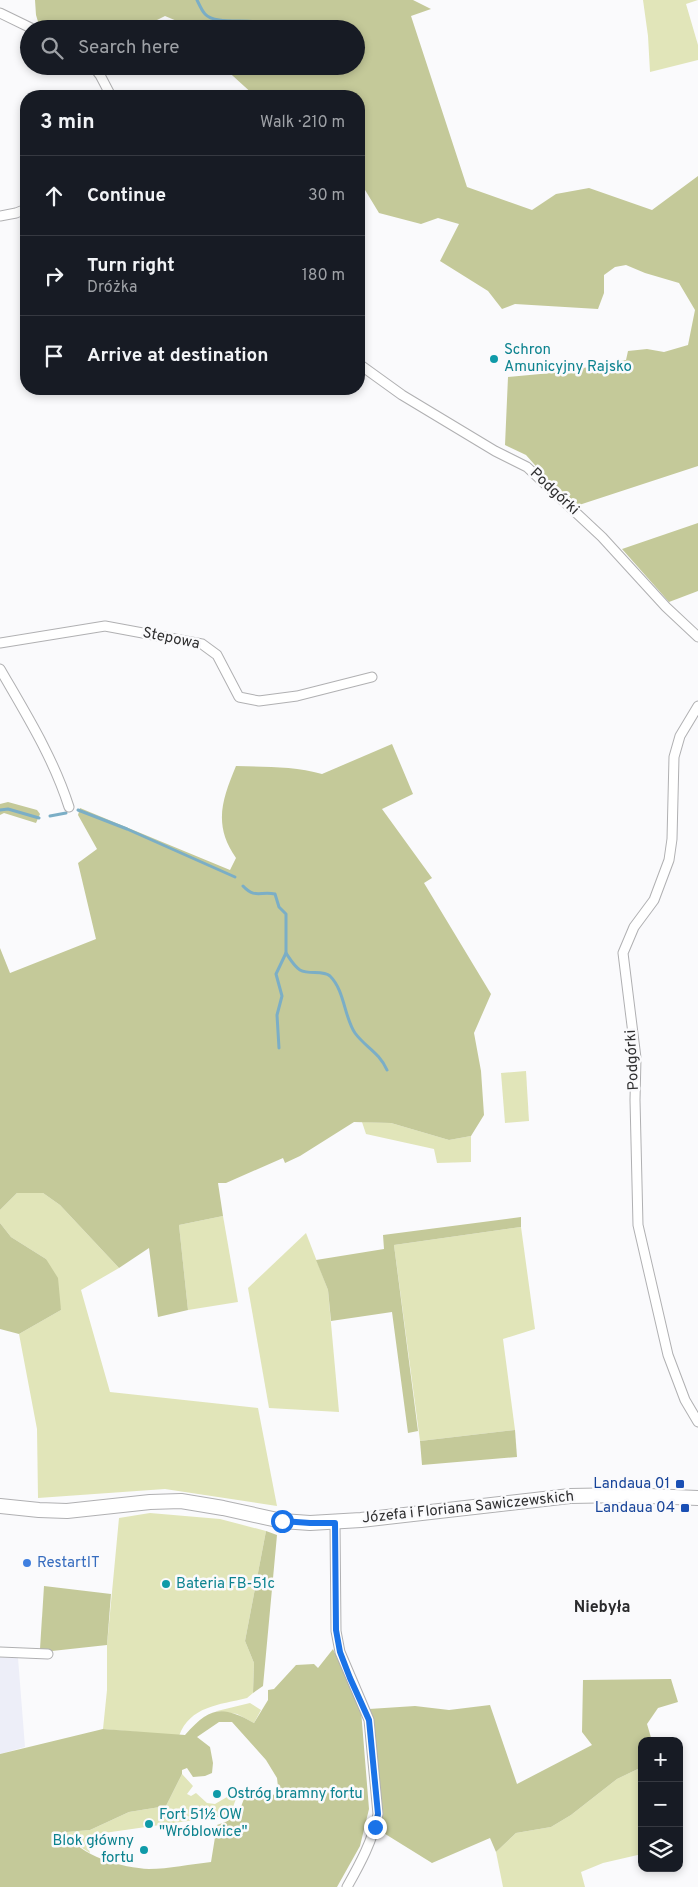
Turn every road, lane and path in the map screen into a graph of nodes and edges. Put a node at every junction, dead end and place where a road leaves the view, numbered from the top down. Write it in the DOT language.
graph roads {
  1 [pos="0,13"];
  2 [pos="20,23"];
  3 [pos="100,75"];
  4 [pos="109,90"];
  5 [pos="20,211"];
  6 [pos="0,216"];
  7 [pos="365,368"];
  8 [pos="698,637"];
  9 [pos="0,643"];
  10 [pos="0,669"];
  11 [pos="372,677"];
  12 [pos="698,706"];
  13 [pos="69,807"];
  14 [pos="698,1422"];
  15 [pos="698,1498"];
  16 [pos="0,1506"];
  17 [pos="335,1523"];
  18 [pos="0,1652"];
  19 [pos="48,1654"];
  20 [pos="347,1887"];
  1 -- 2 [label="street"];
  3 -- 4 [label="street"];
  5 -- 6 [label="street"];
  7 -- 8 [label="street, Podgórki"];
  9 -- 11 [label="street, Stepowa"];
  10 -- 13 [label="street"];
  12 -- 14 [label="street, Podgórki"];
  15 -- 17 [label="street, Józefa i Floriana Sawiczewskich"];
  16 -- 17 [label="street, Józefa i Floriana Sawiczewskich"];
  17 -- 20 [label="street"];
  18 -- 19 [label="street"];
}
